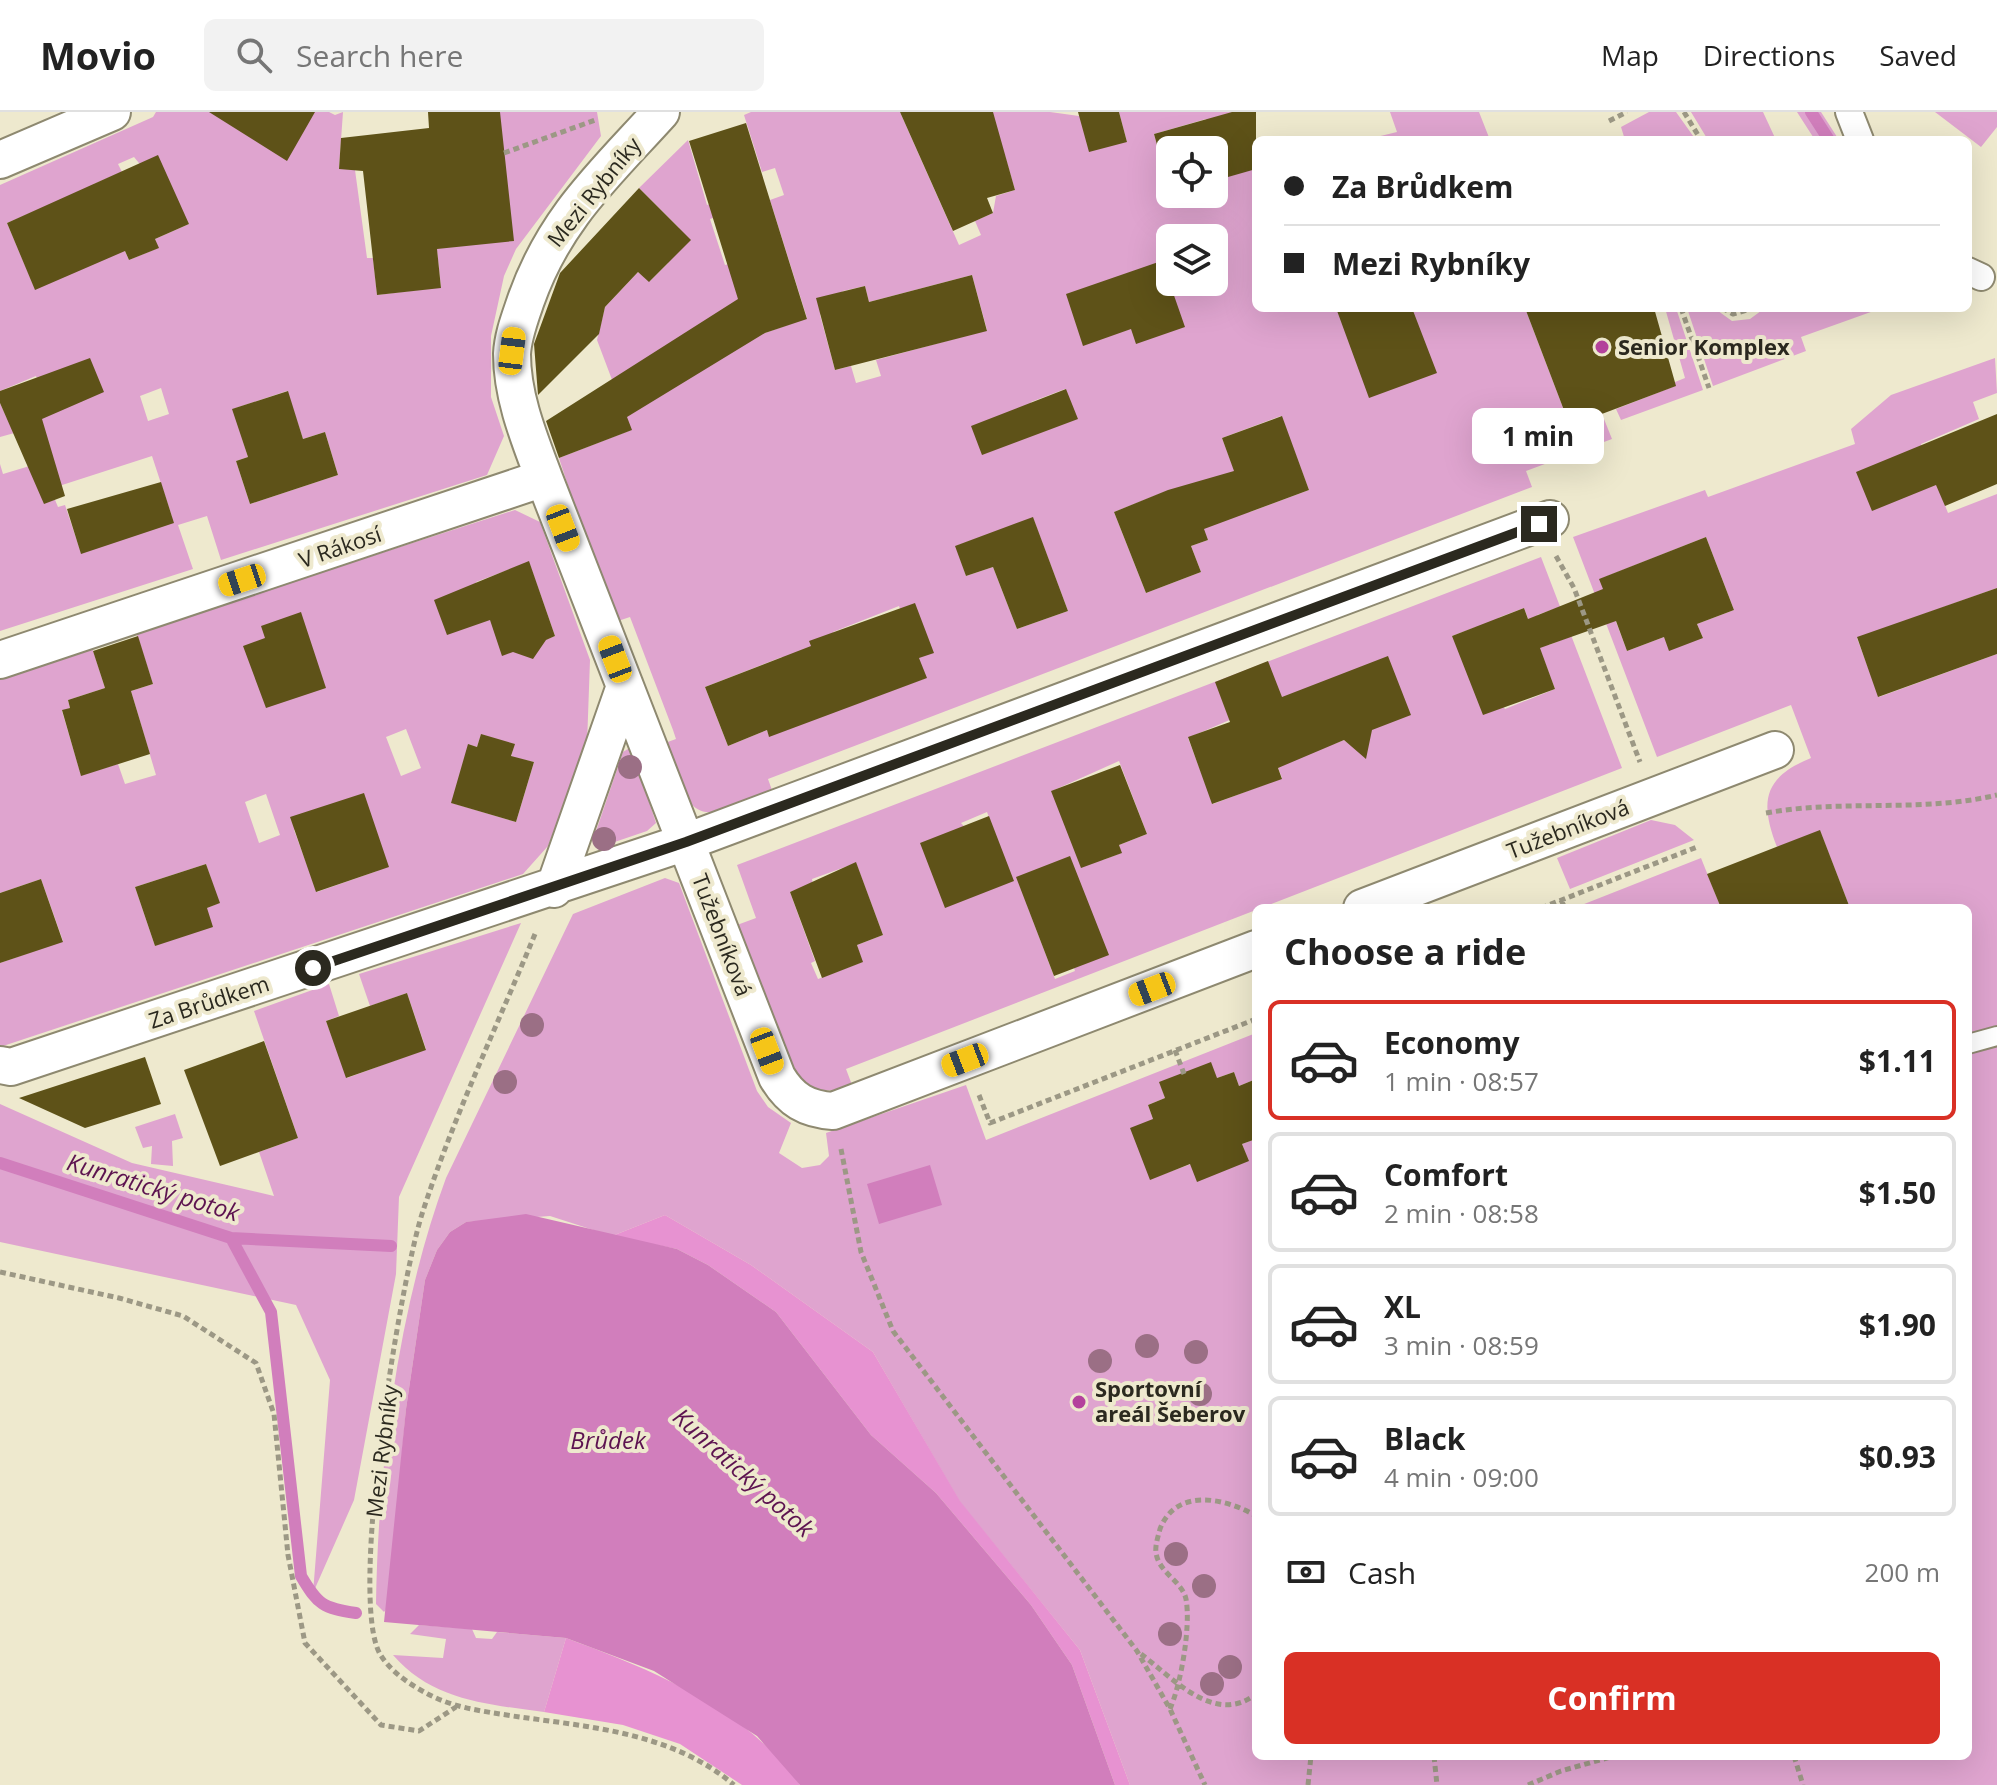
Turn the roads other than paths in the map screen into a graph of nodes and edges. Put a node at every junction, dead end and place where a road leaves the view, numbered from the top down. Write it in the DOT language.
graph roads {
  1 [pos="112,112"];
  2 [pos="661,112"];
  3 [pos="1849,112"];
  4 [pos="1858,136"];
  5 [pos="0,160"];
  6 [pos="544,478"];
  7 [pos="1544,522"];
  8 [pos="0,660"];
  9 [pos="625,686"];
  10 [pos="1775,750"];
  11 [pos="686,842"];
  12 [pos="554,889"];
  13 [pos="1372,904"];
  14 [pos="1252,951"];
  15 [pos="1997,1036"];
  16 [pos="1972,1043"];
  17 [pos="0,1065"];
  1 -- 5 [label="street"];
  2 -- 6 [label="street, Mezi Rybníky"];
  3 -- 4 [label="street"];
  6 -- 8 [label="street, V Rákosí"];
  6 -- 9 [label="street, Mezi Rybníky"];
  7 -- 11 [label="street"];
  9 -- 11 [label="street, Mezi Rybníky"];
  9 -- 12 [label="street"];
  10 -- 13 [label="street, Tužebníková"];
  11 -- 12 [label="street"];
  11 -- 14 [label="street, Tužebníková"];
  12 -- 17 [label="street, Za Brůdkem"];
  15 -- 16 [label="lane"];
}
